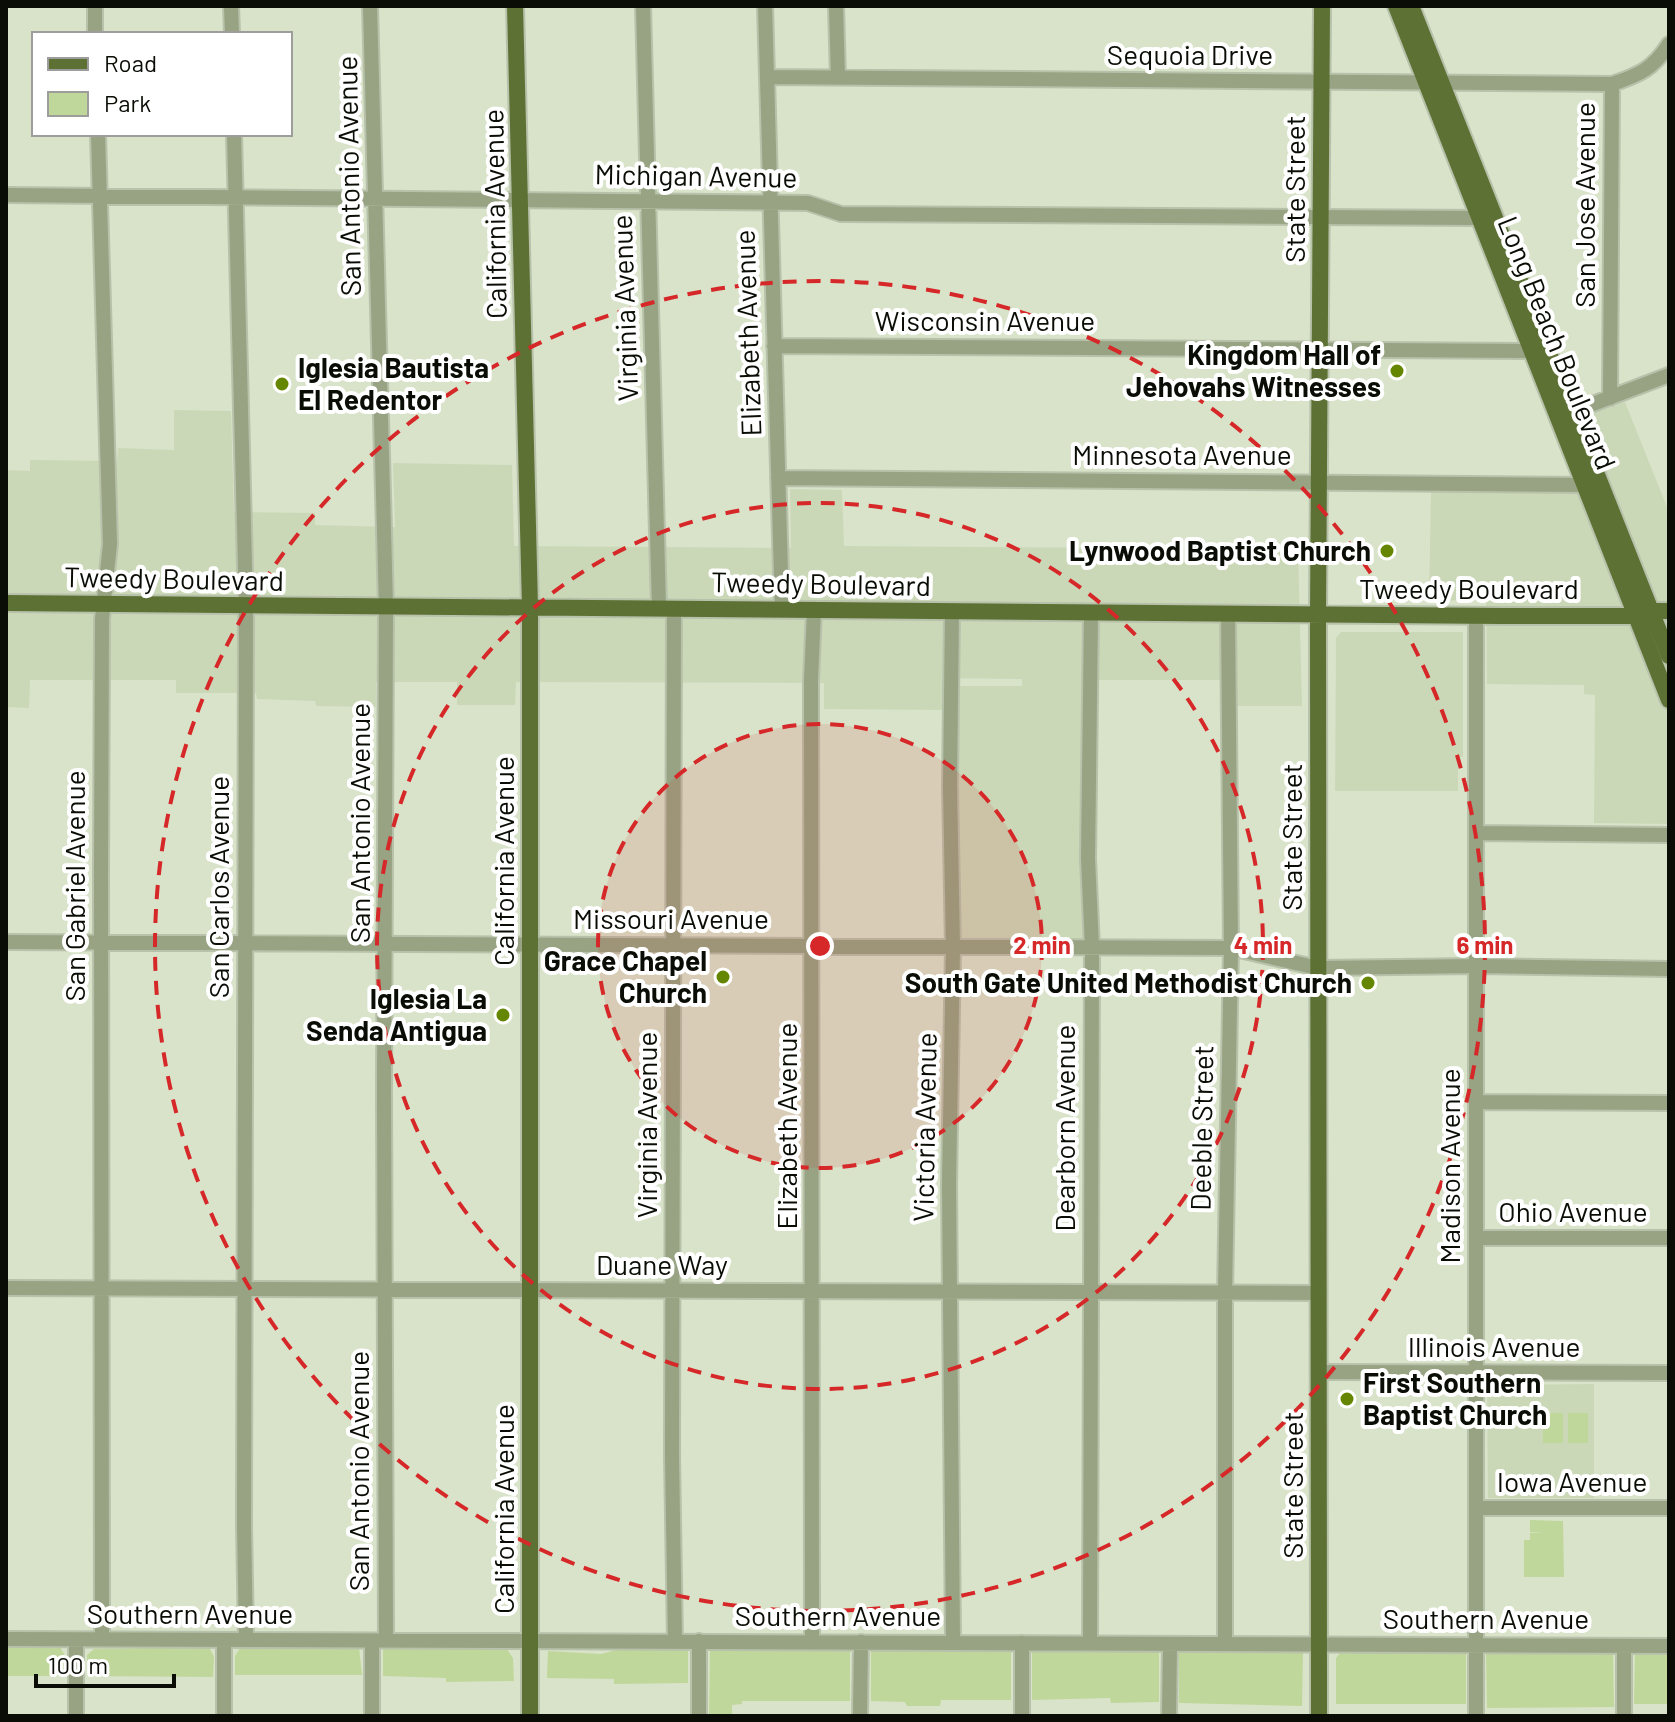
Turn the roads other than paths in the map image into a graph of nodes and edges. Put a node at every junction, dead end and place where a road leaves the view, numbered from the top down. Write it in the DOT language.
graph roads {
  1 [pos="95,6"];
  2 [pos="231,6"];
  3 [pos="370,6"];
  4 [pos="515,6"];
  5 [pos="643,6"];
  6 [pos="765,6"];
  7 [pos="836,6"];
  8 [pos="1322,6"];
  9 [pos="1396,6"];
  10 [pos="1411,6"];
  11 [pos="95,32"];
  12 [pos="232,32"];
  13 [pos="1669,44"];
  14 [pos="767,77"];
  15 [pos="838,78"];
  16 [pos="1322,82"];
  17 [pos="1434,83"];
  18 [pos="1612,84"];
  19 [pos="98,136"];
  20 [pos="234,136"];
  21 [pos="6,195"];
  22 [pos="100,196"];
  23 [pos="236,197"];
  24 [pos="375,199"];
  25 [pos="520,200"];
  26 [pos="648,201"];
  27 [pos="771,202"];
  28 [pos="1321,217"];
  29 [pos="1479,218"];
  30 [pos="774,346"];
  31 [pos="1320,350"];
  32 [pos="1532,351"];
  33 [pos="1669,375"];
  34 [pos="1564,391"];
  35 [pos="1610,398"];
  36 [pos="1572,412"];
  37 [pos="778,478"];
  38 [pos="1319,482"];
  39 [pos="1586,485"];
  40 [pos="6,603"];
  41 [pos="105,604"];
  42 [pos="246,606"];
  43 [pos="386,606"];
  44 [pos="530,607"];
  45 [pos="667,608"];
  46 [pos="782,610"];
  47 [pos="814,611"];
  48 [pos="952,611"];
  49 [pos="1669,611"];
  50 [pos="1091,613"];
  51 [pos="1228,613"];
  52 [pos="1318,615"];
  53 [pos="1476,615"];
  54 [pos="1653,619"];
  55 [pos="1669,656"];
  56 [pos="1669,700"];
  57 [pos="1476,833"];
  58 [pos="1669,835"];
  59 [pos="6,942"];
  60 [pos="100,942"];
  61 [pos="386,942"];
  62 [pos="246,943"];
  63 [pos="530,945"];
  64 [pos="673,945"];
  65 [pos="812,946"];
  66 [pos="953,947"];
  67 [pos="1092,947"];
  68 [pos="1231,948"];
  69 [pos="1476,966"];
  70 [pos="1318,968"];
  71 [pos="1669,969"];
  72 [pos="1476,1102"];
  73 [pos="1669,1103"];
  74 [pos="1476,1238"];
  75 [pos="1669,1238"];
  76 [pos="6,1288"];
  77 [pos="100,1289"];
  78 [pos="244,1289"];
  79 [pos="384,1290"];
  80 [pos="530,1291"];
  81 [pos="673,1291"];
  82 [pos="813,1291"];
  83 [pos="950,1292"];
  84 [pos="1090,1292"];
  85 [pos="1225,1293"];
  86 [pos="1318,1293"];
  87 [pos="1319,1372"];
  88 [pos="1476,1373"];
  89 [pos="1669,1373"];
  90 [pos="1476,1508"];
  91 [pos="1669,1508"];
  92 [pos="6,1639"];
  93 [pos="102,1639"];
  94 [pos="76,1640"];
  95 [pos="224,1640"];
  96 [pos="246,1640"];
  97 [pos="530,1640"];
  98 [pos="379,1641"];
  99 [pos="675,1641"];
  100 [pos="699,1641"];
  101 [pos="812,1642"];
  102 [pos="861,1642"];
  103 [pos="953,1642"];
  104 [pos="1022,1643"];
  105 [pos="1090,1643"];
  106 [pos="1170,1644"];
  107 [pos="1225,1644"];
  108 [pos="1319,1644"];
  109 [pos="1476,1645"];
  110 [pos="1624,1646"];
  111 [pos="1669,1646"];
  112 [pos="76,1716"];
  113 [pos="224,1716"];
  114 [pos="372,1716"];
  115 [pos="530,1716"];
  116 [pos="699,1716"];
  117 [pos="860,1716"];
  118 [pos="1022,1716"];
  119 [pos="1169,1716"];
  120 [pos="1319,1716"];
  121 [pos="1476,1716"];
  122 [pos="1624,1716"];
  1 -- 11 [label="street"];
  2 -- 12 [label="street"];
  3 -- 24 [label="street, San Antonio Avenue"];
  4 -- 25 [label="main road, California Avenue"];
  5 -- 26 [label="street, Virginia Avenue"];
  6 -- 14 [label="street, Elizabeth Avenue"];
  7 -- 15 [label="street"];
  8 -- 16 [label="main road, State Street"];
  9 -- 17 [label="main road, Long Beach Boulevard"];
  10 -- 17 [label="main road, Long Beach Boulevard"];
  13 -- 18 [label="street, San Jose Avenue"];
  14 -- 15 [label="street, Sequoia Drive"];
  14 -- 27 [label="street, Elizabeth Avenue"];
  15 -- 16 [label="street, Sequoia Drive"];
  16 -- 17 [label="street, Sequoia Drive"];
  16 -- 28 [label="main road, State Street"];
  17 -- 18 [label="street, Sequoia Drive"];
  17 -- 29 [label="main road, Long Beach Boulevard"];
  17 -- 34 [label="main road, Long Beach Boulevard"];
  18 -- 35 [label="street, San Jose Avenue"];
  19 -- 22 [label="street, San Gabriel Avenue"];
  20 -- 23 [label="street, San Carlos Avenue"];
  21 -- 22 [label="street, Michigan Avenue"];
  22 -- 23 [label="street, Michigan Avenue"];
  22 -- 41 [label="street, San Gabriel Avenue"];
  23 -- 24 [label="street, Michigan Avenue"];
  23 -- 42 [label="street, San Carlos Avenue"];
  24 -- 25 [label="street, Michigan Avenue"];
  24 -- 43 [label="street, San Antonio Avenue"];
  25 -- 26 [label="street, Michigan Avenue"];
  25 -- 44 [label="main road, California Avenue"];
  26 -- 27 [label="street, Michigan Avenue"];
  26 -- 45 [label="street, Virginia Avenue"];
  27 -- 28 [label="street, Michigan Avenue"];
  27 -- 30 [label="street, Elizabeth Avenue"];
  28 -- 29 [label="street, Michigan Avenue"];
  28 -- 31 [label="main road, State Street"];
  29 -- 32 [label="main road, Long Beach Boulevard"];
  30 -- 31 [label="street, Wisconsin Avenue"];
  30 -- 37 [label="street, Elizabeth Avenue"];
  31 -- 32 [label="street, Wisconsin Avenue"];
  31 -- 38 [label="main road, State Street"];
  32 -- 34 [label="main road"];
  32 -- 39 [label="main road, Long Beach Boulevard"];
  33 -- 35 [label="street"];
  34 -- 36 [label="main road, Long Beach Boulevard"];
  35 -- 36 [label="street"];
  36 -- 54 [label="main road, Long Beach Boulevard"];
  37 -- 38 [label="street, Minnesota Avenue"];
  37 -- 46 [label="street, Elizabeth Avenue"];
  38 -- 39 [label="street, Minnesota Avenue"];
  38 -- 52 [label="main road, State Street"];
  39 -- 54 [label="main road, Long Beach Boulevard"];
  40 -- 41 [label="main road, Tweedy Boulevard"];
  41 -- 42 [label="main road, Tweedy Boulevard"];
  41 -- 60 [label="street, San Gabriel Avenue"];
  42 -- 43 [label="main road, Tweedy Boulevard"];
  42 -- 62 [label="street, San Carlos Avenue"];
  43 -- 44 [label="main road, Tweedy Boulevard"];
  43 -- 61 [label="street, San Antonio Avenue"];
  44 -- 45 [label="main road, Tweedy Boulevard"];
  44 -- 63 [label="main road, California Avenue"];
  45 -- 46 [label="main road, Tweedy Boulevard"];
  45 -- 64 [label="street, Virginia Avenue"];
  46 -- 47 [label="main road, Tweedy Boulevard"];
  47 -- 48 [label="main road, Tweedy Boulevard"];
  47 -- 65 [label="street, Elizabeth Avenue"];
  48 -- 50 [label="main road, Tweedy Boulevard"];
  48 -- 66 [label="street, Victoria Avenue"];
  49 -- 54 [label="main road, Tweedy Boulevard"];
  50 -- 51 [label="main road, Tweedy Boulevard"];
  50 -- 67 [label="street, Dearborn Avenue"];
  51 -- 52 [label="main road, Tweedy Boulevard"];
  51 -- 68 [label="street, Deeble Street"];
  52 -- 53 [label="main road, Tweedy Boulevard"];
  52 -- 70 [label="main road, State Street"];
  53 -- 54 [label="main road, Tweedy Boulevard"];
  53 -- 57 [label="street, Madison Avenue"];
  54 -- 55 [label="main road, Long Beach Boulevard"];
  54 -- 56 [label="main road, Long Beach Boulevard"];
  57 -- 58 [label="street"];
  57 -- 69 [label="street, Madison Avenue"];
  59 -- 60 [label="street, Missouri Avenue"];
  60 -- 62 [label="street, Missouri Avenue"];
  60 -- 77 [label="street, San Gabriel Avenue"];
  61 -- 62 [label="street, Missouri Avenue"];
  61 -- 63 [label="street, Missouri Avenue"];
  61 -- 79 [label="street, San Antonio Avenue"];
  62 -- 78 [label="street, San Carlos Avenue"];
  63 -- 64 [label="street, Missouri Avenue"];
  63 -- 80 [label="main road, California Avenue"];
  64 -- 65 [label="street, Missouri Avenue"];
  64 -- 81 [label="street, Virginia Avenue"];
  65 -- 66 [label="street, Missouri Avenue"];
  65 -- 82 [label="street, Elizabeth Avenue"];
  66 -- 67 [label="street, Missouri Avenue"];
  66 -- 83 [label="street, Victoria Avenue"];
  67 -- 68 [label="street, Missouri Avenue"];
  67 -- 84 [label="street, Dearborn Avenue"];
  68 -- 70 [label="street, Missouri Avenue"];
  68 -- 85 [label="street, Deeble Street"];
  69 -- 70 [label="street, Missouri Avenue"];
  69 -- 71 [label="street, Missouri Avenue"];
  69 -- 72 [label="street, Madison Avenue"];
  70 -- 86 [label="main road, State Street"];
  72 -- 73 [label="street"];
  72 -- 74 [label="street, Madison Avenue"];
  74 -- 75 [label="street, Ohio Avenue"];
  74 -- 88 [label="street, Madison Avenue"];
  76 -- 77 [label="street, Duane Way"];
  77 -- 78 [label="street, Duane Way"];
  77 -- 93 [label="street, San Gabriel Avenue"];
  78 -- 79 [label="street, Duane Way"];
  78 -- 96 [label="street, San Carlos Avenue"];
  79 -- 80 [label="street, Duane Way"];
  79 -- 98 [label="street, San Antonio Avenue"];
  80 -- 81 [label="street, Duane Way"];
  80 -- 97 [label="main road, California Avenue"];
  81 -- 82 [label="street, Duane Way"];
  81 -- 99 [label="street, Virginia Avenue"];
  82 -- 83 [label="street, Duane Way"];
  82 -- 101 [label="street, Elizabeth Avenue"];
  83 -- 84 [label="street, Duane Way"];
  83 -- 103 [label="street, Victoria Avenue"];
  84 -- 85 [label="street, Duane Way"];
  84 -- 105 [label="street, Dearborn Avenue"];
  85 -- 86 [label="street, Duane Way"];
  85 -- 107 [label="street, Deeble Street"];
  86 -- 87 [label="main road, State Street"];
  87 -- 88 [label="street, Illinois Avenue"];
  87 -- 108 [label="main road, State Street"];
  88 -- 89 [label="street, Illinois Avenue"];
  88 -- 90 [label="street, Madison Avenue"];
  90 -- 91 [label="street, Iowa Avenue"];
  90 -- 109 [label="street, Madison Avenue"];
  92 -- 94 [label="street, Southern Avenue"];
  93 -- 94 [label="street, Southern Avenue"];
  93 -- 95 [label="street, Southern Avenue"];
  94 -- 112 [label="street"];
  95 -- 96 [label="street, Southern Avenue"];
  95 -- 113 [label="street"];
  96 -- 98 [label="street, Southern Avenue"];
  97 -- 98 [label="street, Southern Avenue"];
  97 -- 99 [label="street, Southern Avenue"];
  97 -- 115 [label="main road, California Avenue"];
  98 -- 114 [label="street, San Antonio Avenue"];
  99 -- 100 [label="street, Southern Avenue"];
  100 -- 101 [label="street, Southern Avenue"];
  100 -- 116 [label="street"];
  101 -- 102 [label="street, Southern Avenue"];
  102 -- 103 [label="street, Southern Avenue"];
  102 -- 117 [label="street"];
  103 -- 104 [label="street, Southern Avenue"];
  104 -- 105 [label="street, Southern Avenue"];
  104 -- 118 [label="street"];
  105 -- 106 [label="street, Southern Avenue"];
  106 -- 107 [label="street, Southern Avenue"];
  106 -- 119 [label="street"];
  107 -- 108 [label="street, Southern Avenue"];
  108 -- 109 [label="street, Southern Avenue"];
  108 -- 120 [label="main road, State Street"];
  109 -- 110 [label="street, Southern Avenue"];
  109 -- 121 [label="street, Madison Avenue"];
  110 -- 111 [label="street, Southern Avenue"];
  110 -- 122 [label="street"];
}
